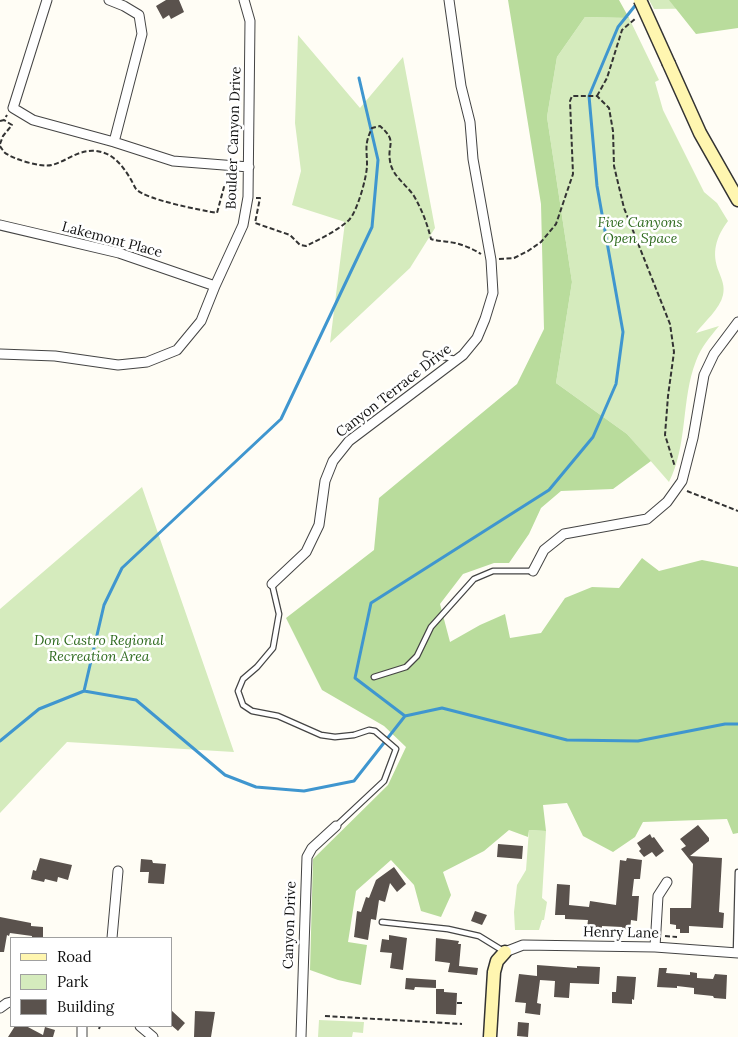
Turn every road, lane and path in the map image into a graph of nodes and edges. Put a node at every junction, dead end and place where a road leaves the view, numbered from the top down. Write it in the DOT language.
graph roads {
  1 [pos="47,0"];
  2 [pos="109,0"];
  3 [pos="244,0"];
  4 [pos="449,0"];
  5 [pos="640,0"];
  6 [pos="636,18"];
  7 [pos="597,96"];
  8 [pos="4,120"];
  9 [pos="114,142"];
  10 [pos="0,145"];
  11 [pos="249,167"];
  12 [pos="248,197"];
  13 [pos="738,200"];
  14 [pos="0,226"];
  15 [pos="490,260"];
  16 [pos="215,286"];
  17 [pos="738,322"];
  18 [pos="0,354"];
  19 [pos="426,354"];
  20 [pos="456,359"];
  21 [pos="682,481"];
  22 [pos="738,511"];
  23 [pos="533,571"];
  24 [pos="272,584"];
  25 [pos="374,677"];
  26 [pos="336,826"];
  27 [pos="118,871"];
  28 [pos="738,872"];
  29 [pos="667,882"];
  30 [pos="382,922"];
  31 [pos="663,935"];
  32 [pos="112,937"];
  33 [pos="677,937"];
  34 [pos="655,947"];
  35 [pos="504,952"];
  36 [pos="737,953"];
  37 [pos="457,1002"];
  38 [pos="464,1003"];
  39 [pos="325,1016"];
  40 [pos="462,1024"];
  41 [pos="141,1027"];
  42 [pos="153,1037"];
  43 [pos="301,1037"];
  44 [pos="490,1037"];
  1 -- 9 [label="street"];
  2 -- 9 [label="street"];
  3 -- 11 [label="street, Boulder Canyon Drive"];
  4 -- 15 [label="street, Canyon Terrace Drive"];
  5 -- 13 [label="main road, bridge"];
  6 -- 7 [label="path"];
  7 -- 15 [label="path"];
  7 -- 21 [label="path"];
  8 -- 10 [label="path"];
  9 -- 11 [label="street"];
  10 -- 12 [label="path"];
  11 -- 12 [label="street, Boulder Canyon Drive"];
  12 -- 15 [label="path"];
  12 -- 16 [label="street, Boulder Canyon Drive"];
  14 -- 16 [label="street, Lakemont Place"];
  15 -- 20 [label="street, Canyon Terrace Drive"];
  16 -- 18 [label="street, Boulder Canyon Drive"];
  17 -- 21 [label="street"];
  19 -- 20 [label="lane"];
  20 -- 24 [label="street, Canyon Terrace Drive"];
  21 -- 22 [label="path"];
  21 -- 23 [label="street"];
  23 -- 25 [label="lane"];
  24 -- 26 [label="lane"];
  26 -- 43 [label="street, Canyon Drive"];
  27 -- 32 [label="street"];
  28 -- 36 [label="lane"];
  29 -- 34 [label="street"];
  30 -- 35 [label="lane"];
  31 -- 33 [label="path"];
  34 -- 35 [label="street, Henry Lane"];
  34 -- 36 [label="street, Henry Lane"];
  35 -- 44 [label="main road"];
  37 -- 38 [label="path"];
  39 -- 40 [label="path"];
  41 -- 42 [label="street"];
}
